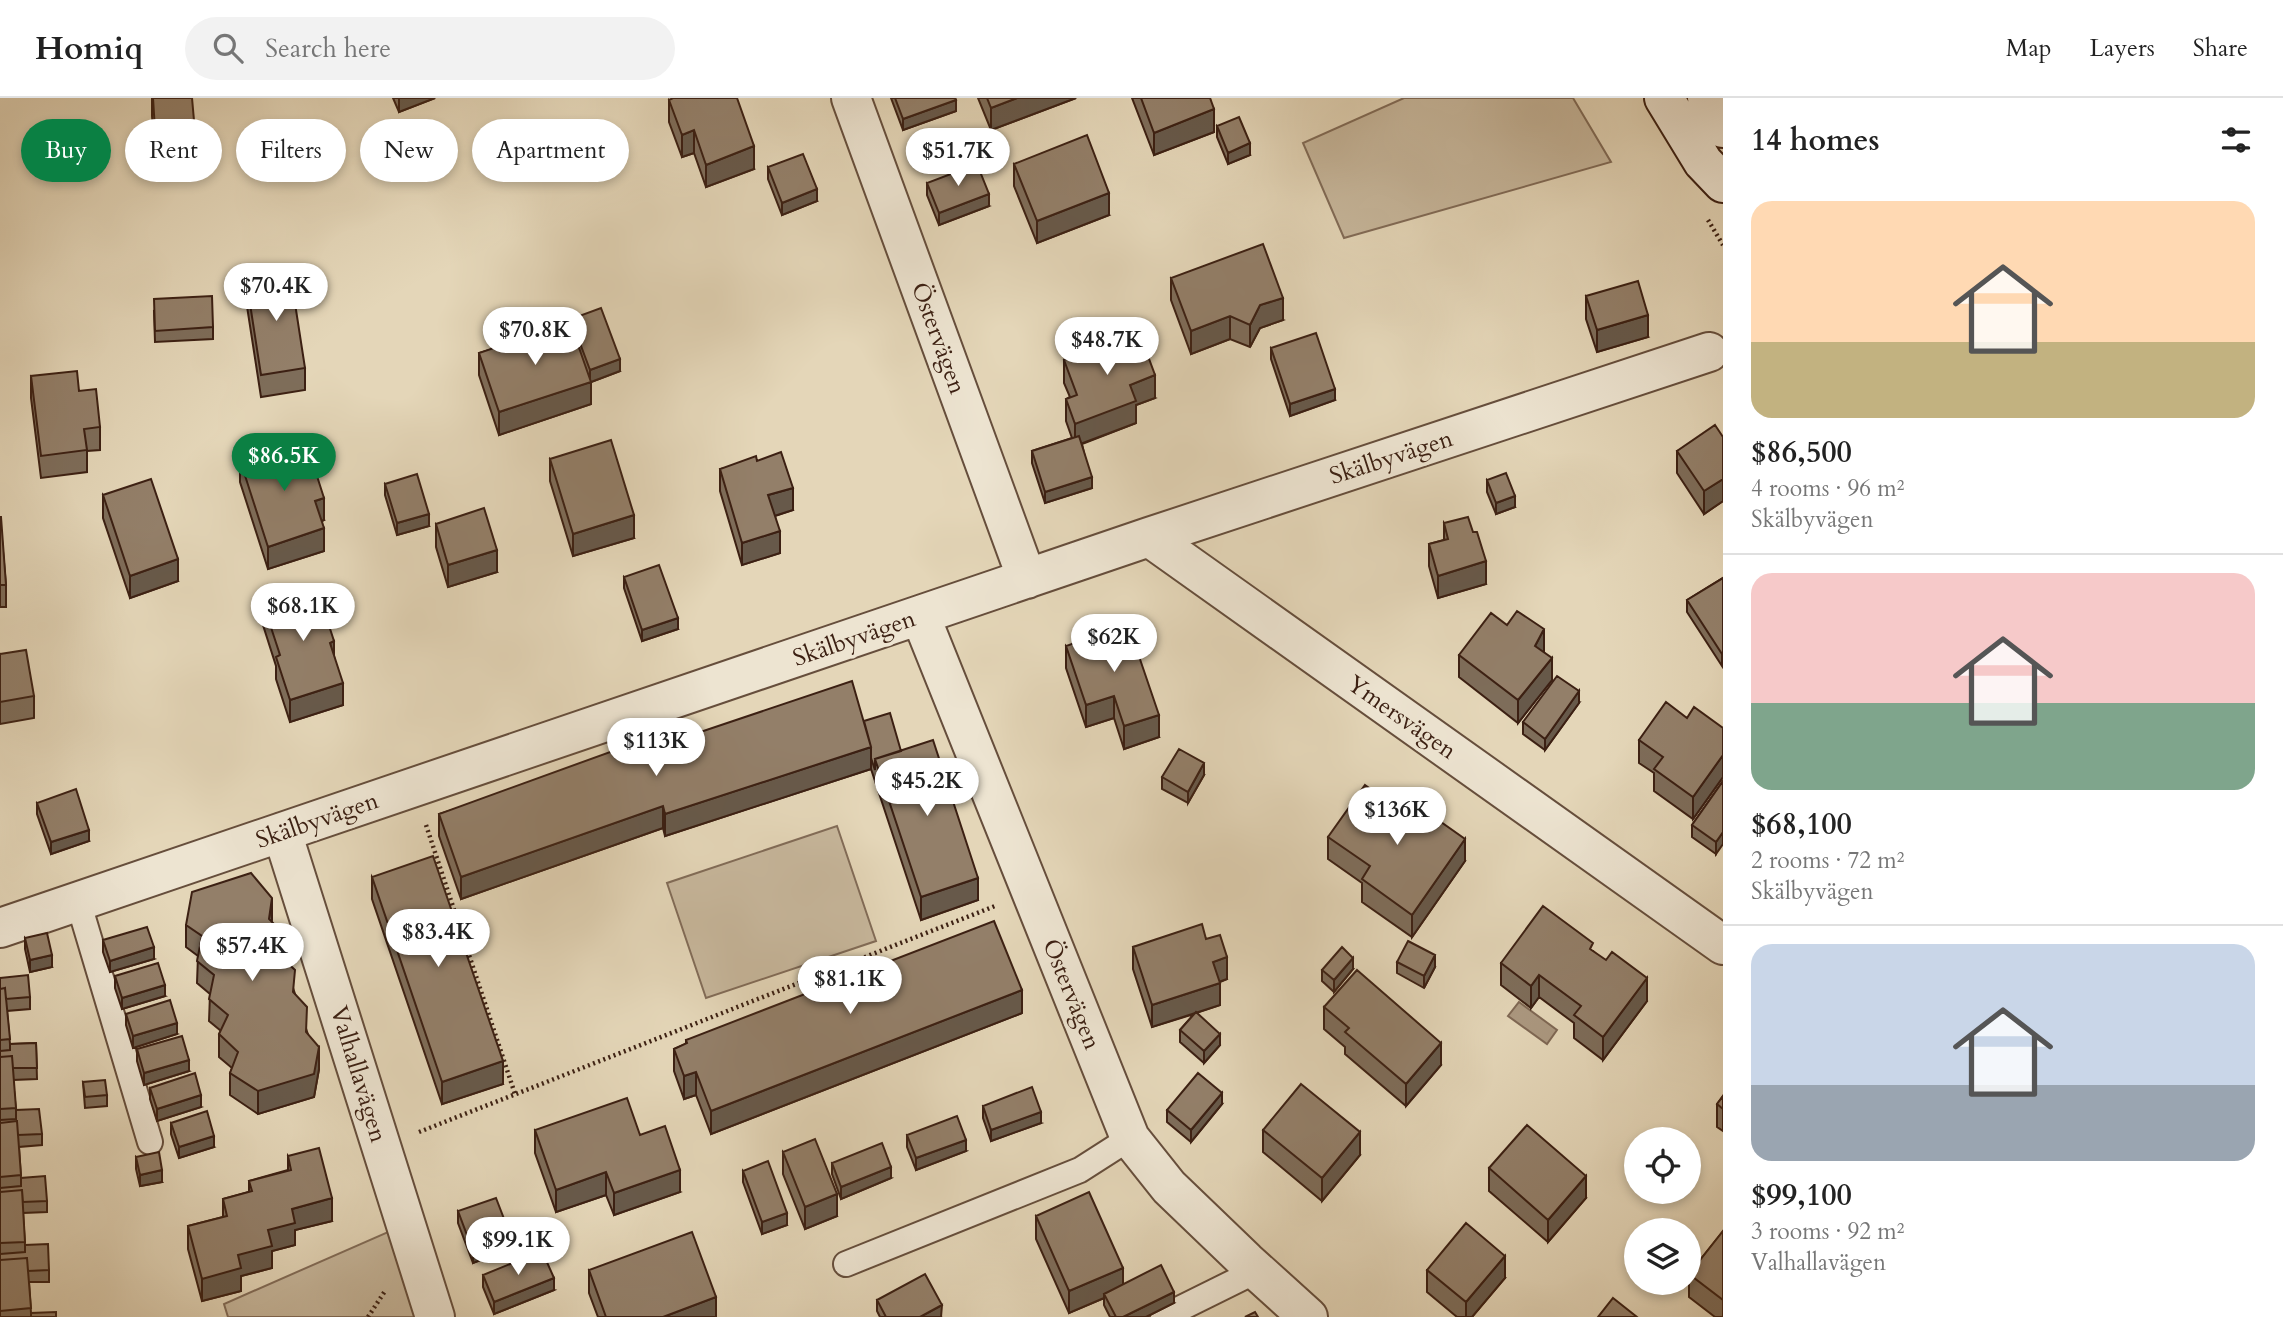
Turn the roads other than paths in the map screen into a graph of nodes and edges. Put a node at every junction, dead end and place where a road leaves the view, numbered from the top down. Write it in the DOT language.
graph roads {
  1 [pos="851,98"];
  2 [pos="1664,98"];
  3 [pos="1707,98"];
  4 [pos="1723,128"];
  5 [pos="1723,183"];
  6 [pos="1709,352"];
  7 [pos="1150,537"];
  8 [pos="1027,579"];
  9 [pos="920,615"];
  10 [pos="282,832"];
  11 [pos="78,901"];
  12 [pos="0,928"];
  13 [pos="1723,945"];
  14 [pos="1130,1138"];
  15 [pos="150,1143"];
  16 [pos="846,1264"];
  17 [pos="1256,1271"];
  18 [pos="435,1317"];
  19 [pos="1163,1317"];
  20 [pos="1308,1317"];
  1 -- 8 [label="street, Östervägen"];
  2 -- 5 [label="street"];
  3 -- 4 [label="street"];
  6 -- 7 [label="street, Skälbyvägen"];
  7 -- 8 [label="street, Skälbyvägen"];
  7 -- 13 [label="street, Ymersvägen"];
  8 -- 9 [label="street, Skälbyvägen"];
  9 -- 10 [label="street, Skälbyvägen"];
  9 -- 14 [label="street, Östervägen"];
  10 -- 11 [label="street, Skälbyvägen"];
  10 -- 18 [label="street, Valhallavägen"];
  11 -- 12 [label="street, Skälbyvägen"];
  11 -- 15 [label="lane"];
  14 -- 16 [label="lane"];
  14 -- 17 [label="street, Östervägen"];
  17 -- 19 [label="lane"];
  17 -- 20 [label="street, Östervägen"];
}
